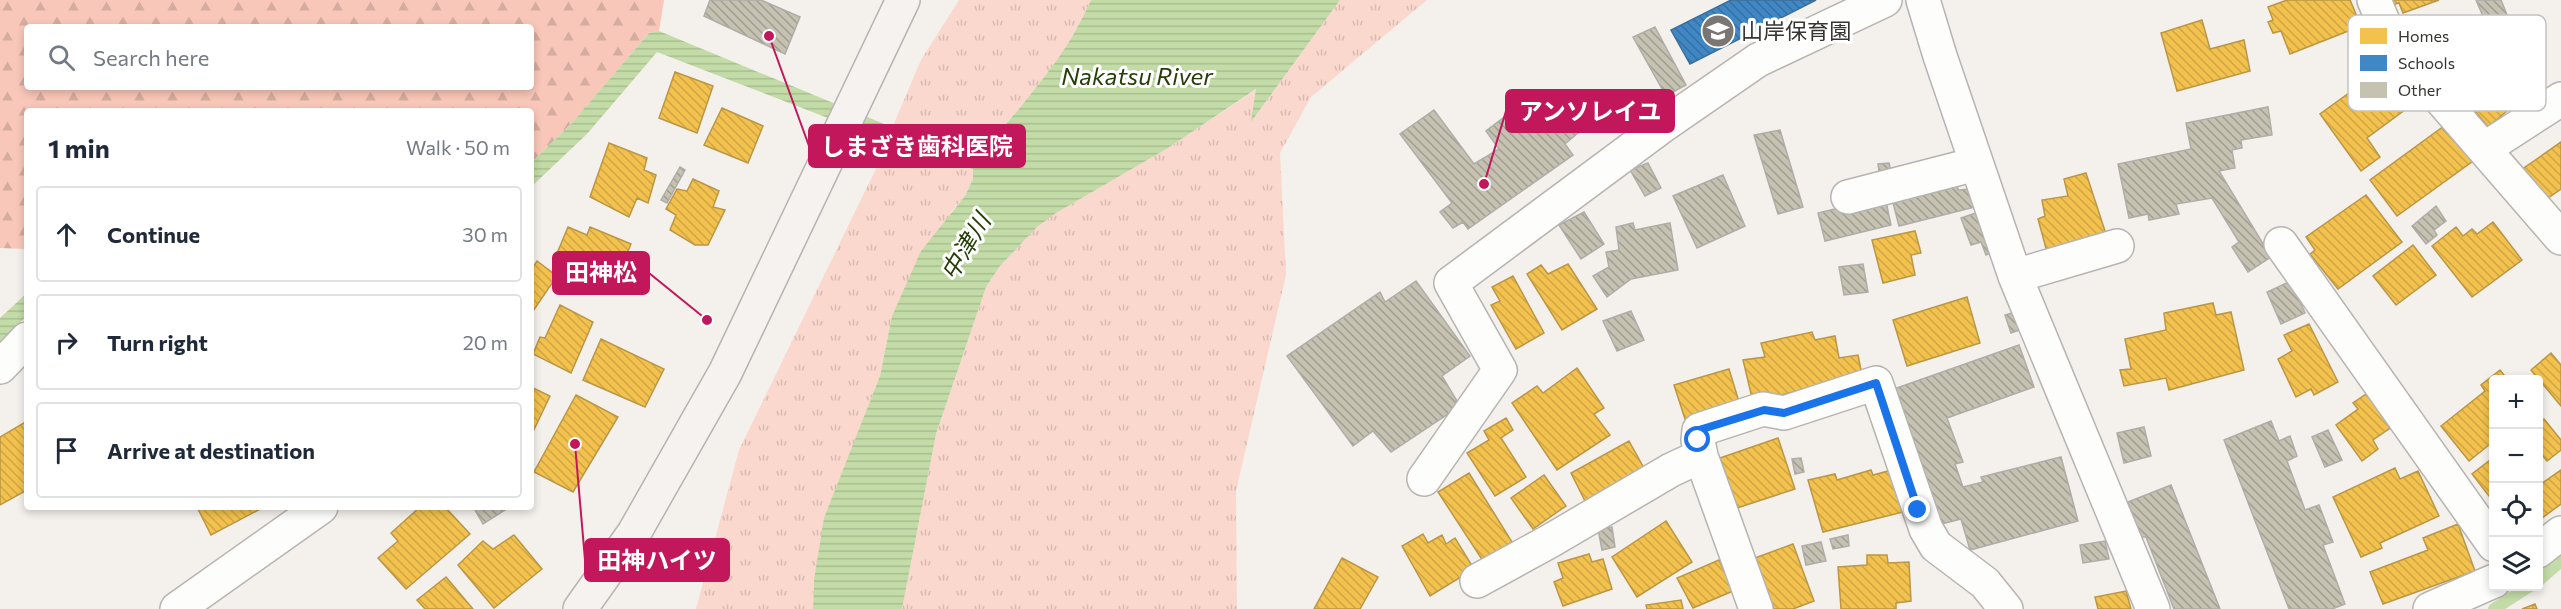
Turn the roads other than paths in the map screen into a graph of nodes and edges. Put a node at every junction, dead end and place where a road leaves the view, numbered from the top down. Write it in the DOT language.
graph roads {
  1 [pos="903,0"];
  2 [pos="1885,0"];
  3 [pos="1923,0"];
  4 [pos="2374,0"];
  5 [pos="2380,15"];
  6 [pos="2561,99"];
  7 [pos="2546,109"];
  8 [pos="2451,111"];
  9 [pos="2543,111"];
  10 [pos="2484,149"];
  11 [pos="1977,164"];
  12 [pos="1848,197"];
  13 [pos="2561,238"];
  14 [pos="2281,244"];
  15 [pos="2117,246"];
  16 [pos="2015,276"];
  17 [pos="24,342"];
  18 [pos="0,368"];
  19 [pos="1701,456"];
  20 [pos="1424,479"];
  21 [pos="317,510"];
  22 [pos="2561,532"];
  23 [pos="2489,539"];
  24 [pos="2543,546"];
  25 [pos="1477,581"];
  26 [pos="2489,583"];
  27 [pos="177,609"];
  28 [pos="580,609"];
  29 [pos="1756,609"];
  30 [pos="2006,609"];
  31 [pos="2153,609"];
  32 [pos="2430,609"];
  1 -- 28 [label="street"];
  2 -- 20 [label="street"];
  3 -- 11 [label="street"];
  4 -- 5 [label="street"];
  6 -- 7 [label="street"];
  8 -- 10 [label="street"];
  9 -- 10 [label="street"];
  10 -- 13 [label="street"];
  11 -- 12 [label="street"];
  11 -- 16 [label="street"];
  14 -- 23 [label="street"];
  15 -- 16 [label="street"];
  16 -- 31 [label="street"];
  17 -- 18 [label="street"];
  19 -- 25 [label="street"];
  19 -- 29 [label="street"];
  19 -- 30 [label="street"];
  21 -- 27 [label="street"];
  22 -- 24 [label="street"];
  26 -- 32 [label="street"];
}
